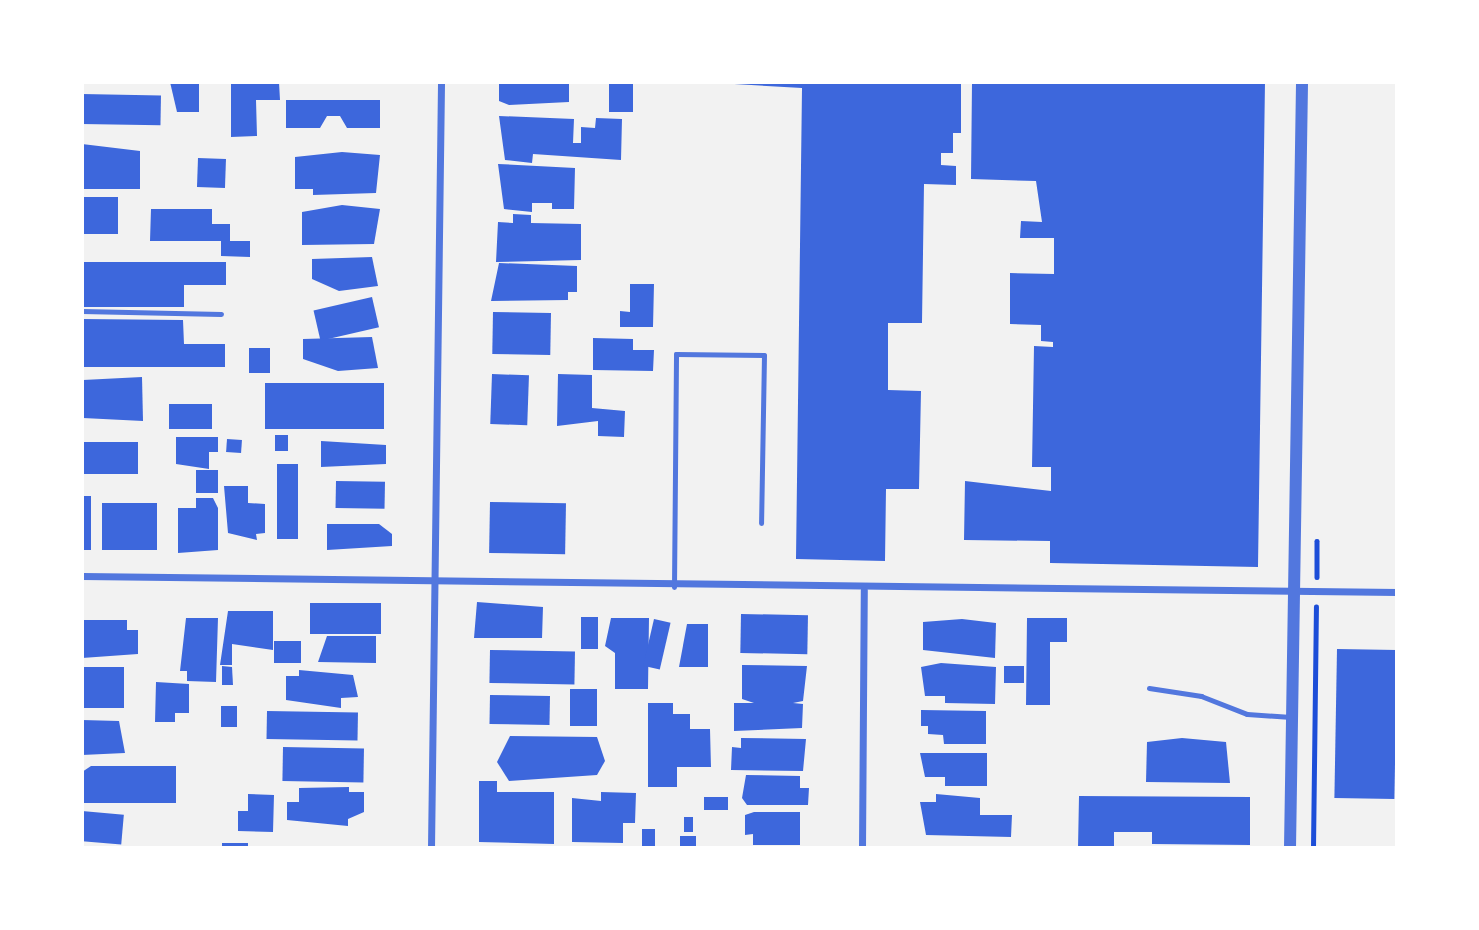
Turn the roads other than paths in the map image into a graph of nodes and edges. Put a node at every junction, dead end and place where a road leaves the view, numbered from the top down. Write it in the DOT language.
graph roads {
  1 [pos="441,82"];
  2 [pos="1302,82"];
  3 [pos="82,312"];
  4 [pos="221,314"];
  5 [pos="761,523"];
  6 [pos="82,576"];
  7 [pos="435,580"];
  8 [pos="674,587"];
  9 [pos="864,590"];
  10 [pos="1295,590"];
  11 [pos="1397,592"];
  12 [pos="1149,688"];
  13 [pos="1291,717"];
  14 [pos="431,848"];
  15 [pos="862,848"];
  16 [pos="1290,848"];
  1 -- 7 [label="street"];
  2 -- 10 [label="street"];
  3 -- 4 [label="lane"];
  5 -- 8 [label="lane"];
  6 -- 7 [label="street"];
  7 -- 8 [label="street"];
  7 -- 14 [label="street"];
  8 -- 9 [label="street"];
  9 -- 10 [label="street"];
  9 -- 15 [label="street"];
  10 -- 11 [label="street"];
  10 -- 13 [label="street"];
  12 -- 13 [label="lane"];
  13 -- 16 [label="street"];
}
